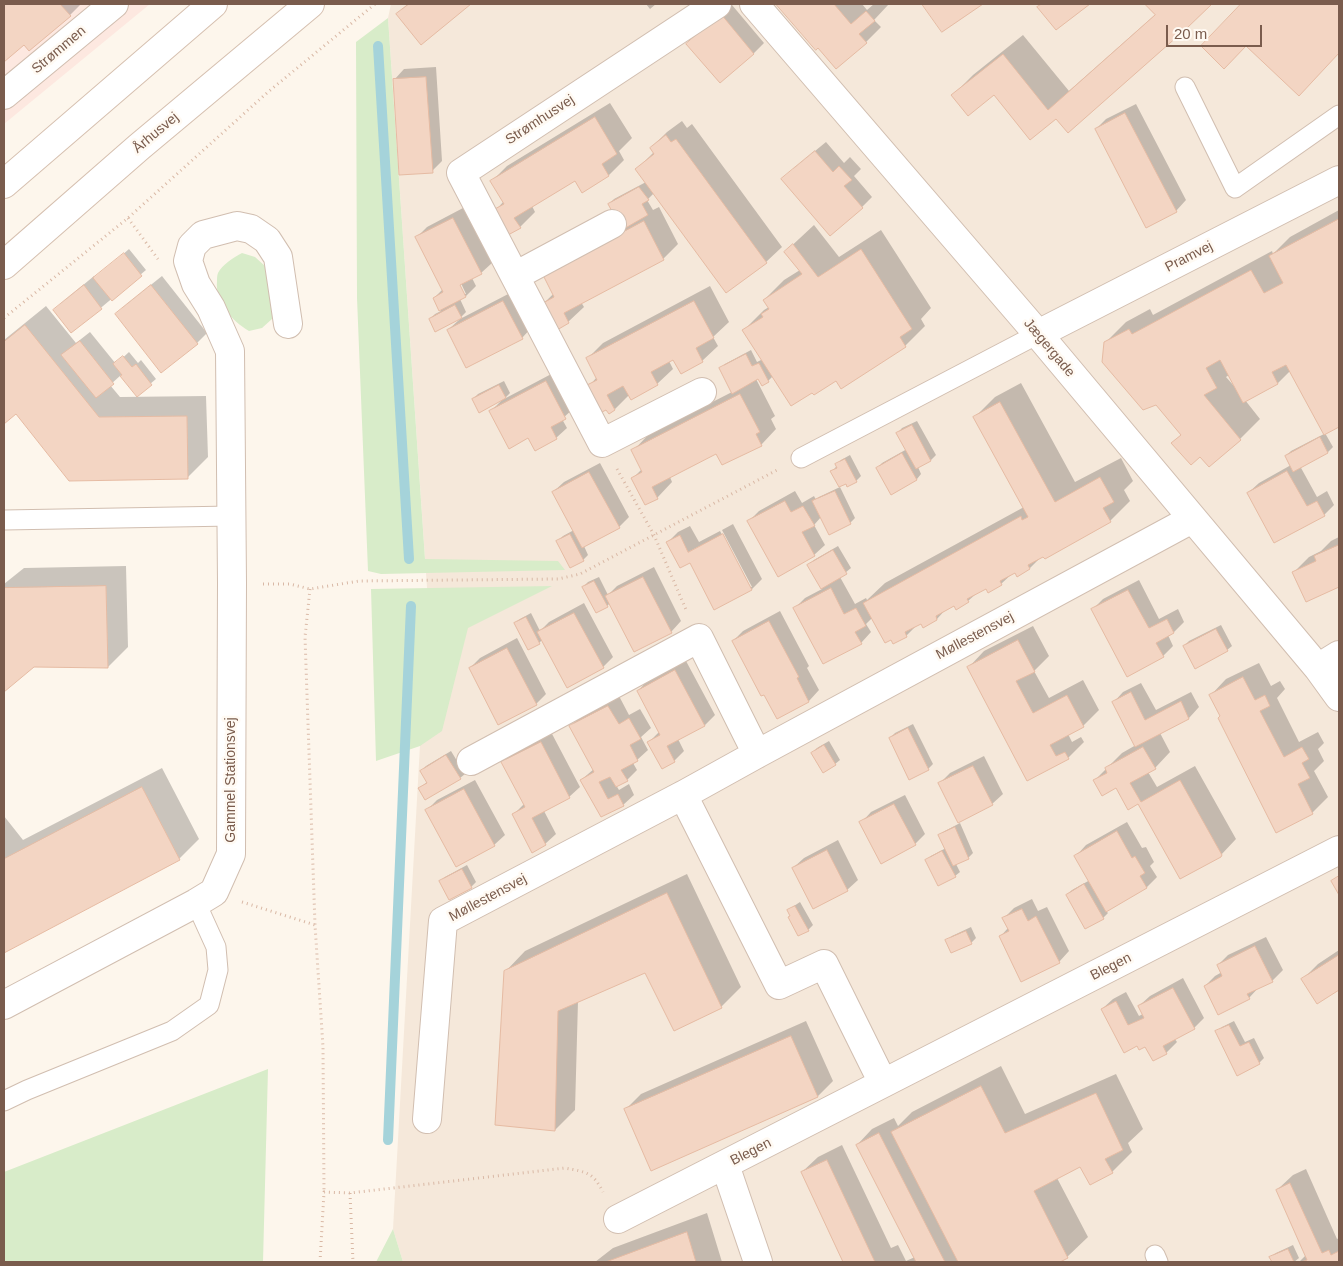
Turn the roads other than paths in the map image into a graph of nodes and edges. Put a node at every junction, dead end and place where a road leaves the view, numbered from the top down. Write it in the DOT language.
graph roads {
  1 [pos="114,4"];
  2 [pos="213,4"];
  3 [pos="310,4"];
  4 [pos="717,4"];
  5 [pos="754,4"];
  6 [pos="1185,87"];
  7 [pos="4,95"];
  8 [pos="1339,115"];
  9 [pos="1339,180"];
  10 [pos="4,184"];
  11 [pos="612,224"];
  12 [pos="4,265"];
  13 [pos="515,276"];
  14 [pos="288,324"];
  15 [pos="1038,334"];
  16 [pos="702,392"];
  17 [pos="801,458"];
  18 [pos="232,516"];
  19 [pos="1192,519"];
  20 [pos="4,520"];
  21 [pos="1329,662"];
  22 [pos="1339,697"];
  23 [pos="757,754"];
  24 [pos="471,761"];
  25 [pos="683,795"];
  26 [pos="1339,850"];
  27 [pos="205,898"];
  28 [pos="4,1005"];
  29 [pos="883,1083"];
  30 [pos="4,1101"];
  31 [pos="428,1119"];
  32 [pos="725,1165"];
  33 [pos="618,1219"];
  34 [pos="758,1262"];
  1 -- 7 [label="street, Strømmen"];
  2 -- 10 [label="street"];
  3 -- 12 [label="street, Århusvej"];
  4 -- 13 [label="street, Strømhusvej"];
  5 -- 15 [label="street, Jægergade"];
  6 -- 8 [label="lane"];
  9 -- 15 [label="street, Pramvej"];
  11 -- 13 [label="street"];
  13 -- 16 [label="street, Strømhusvej"];
  14 -- 18 [label="street, Gammel Stationsvej"];
  15 -- 17 [label="lane"];
  15 -- 19 [label="street, Jægergade"];
  18 -- 20 [label="lane"];
  18 -- 27 [label="street, Gammel Stationsvej"];
  19 -- 21 [label="street, Jægergade"];
  19 -- 23 [label="street, Møllestensvej"];
  21 -- 22 [label="street, Jægergade"];
  23 -- 24 [label="street"];
  23 -- 25 [label="street, Møllestensvej"];
  25 -- 29 [label="street"];
  25 -- 31 [label="street, Møllestensvej"];
  26 -- 29 [label="street, Blegen"];
  27 -- 28 [label="street"];
  27 -- 30 [label="lane"];
  29 -- 32 [label="street, Blegen"];
  32 -- 33 [label="street, Blegen"];
  32 -- 34 [label="street, Blegen"];
}
